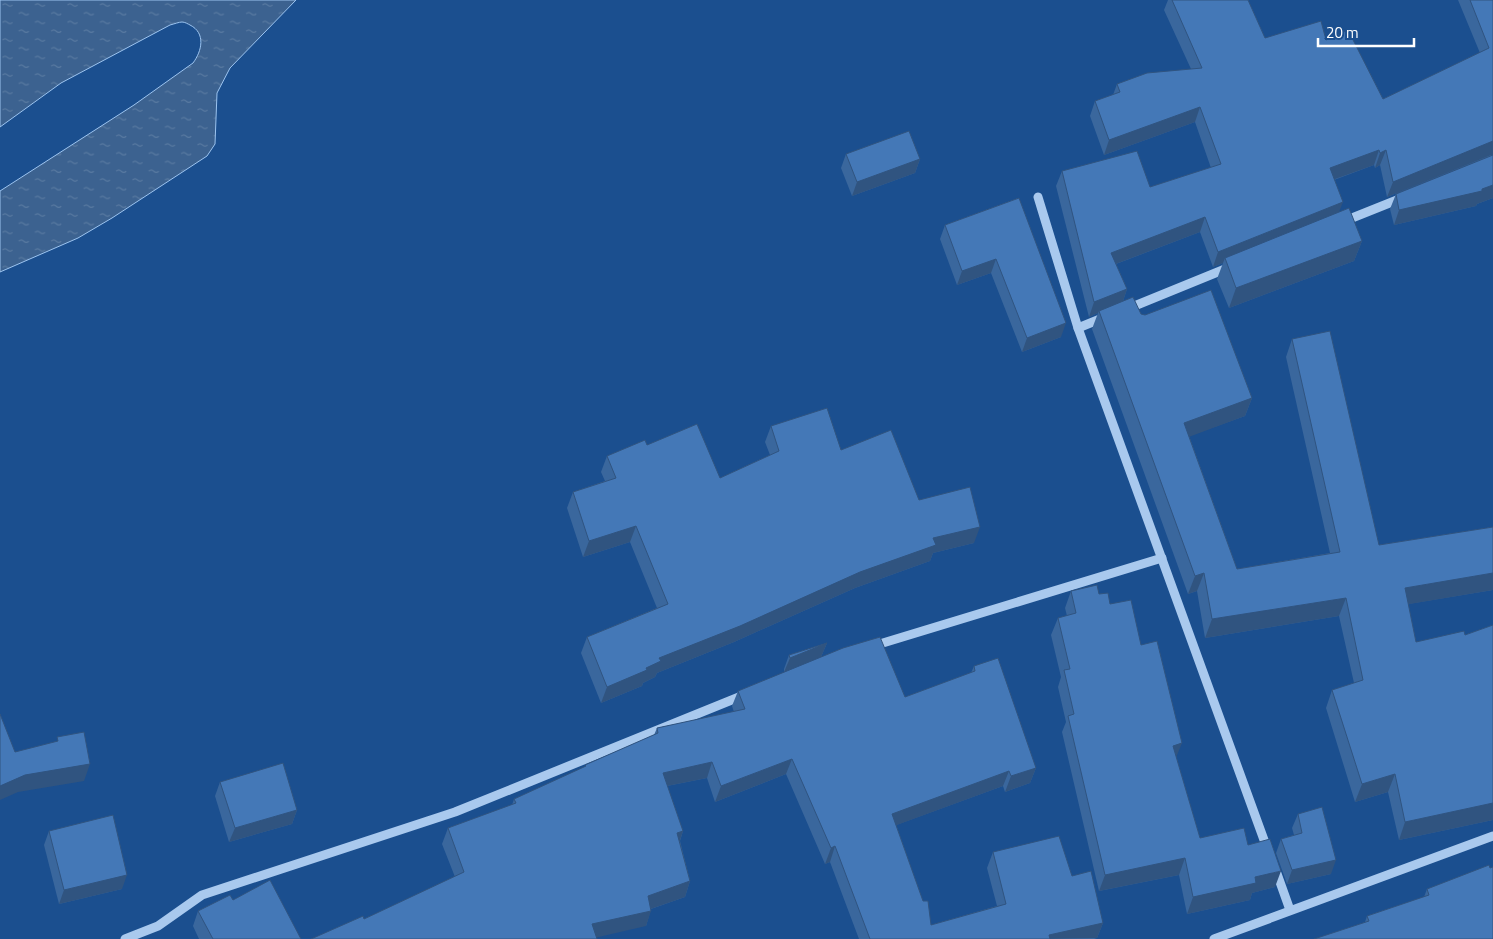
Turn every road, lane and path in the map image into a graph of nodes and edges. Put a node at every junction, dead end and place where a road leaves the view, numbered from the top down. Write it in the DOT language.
graph roads {
  1 [pos="1410,195"];
  2 [pos="1038,197"];
  3 [pos="1336,224"];
  4 [pos="1234,265"];
  5 [pos="1078,328"];
  6 [pos="1162,558"];
  7 [pos="863,650"];
  8 [pos="754,691"];
  9 [pos="1493,836"];
  10 [pos="1290,910"];
  11 [pos="125,939"];
  12 [pos="1214,939"];
  1 -- 3 [label="street"];
  2 -- 5 [label="street"];
  4 -- 5 [label="street"];
  5 -- 6 [label="street"];
  6 -- 7 [label="street"];
  6 -- 10 [label="street"];
  8 -- 11 [label="street"];
  9 -- 10 [label="street"];
  10 -- 12 [label="street"];
}
